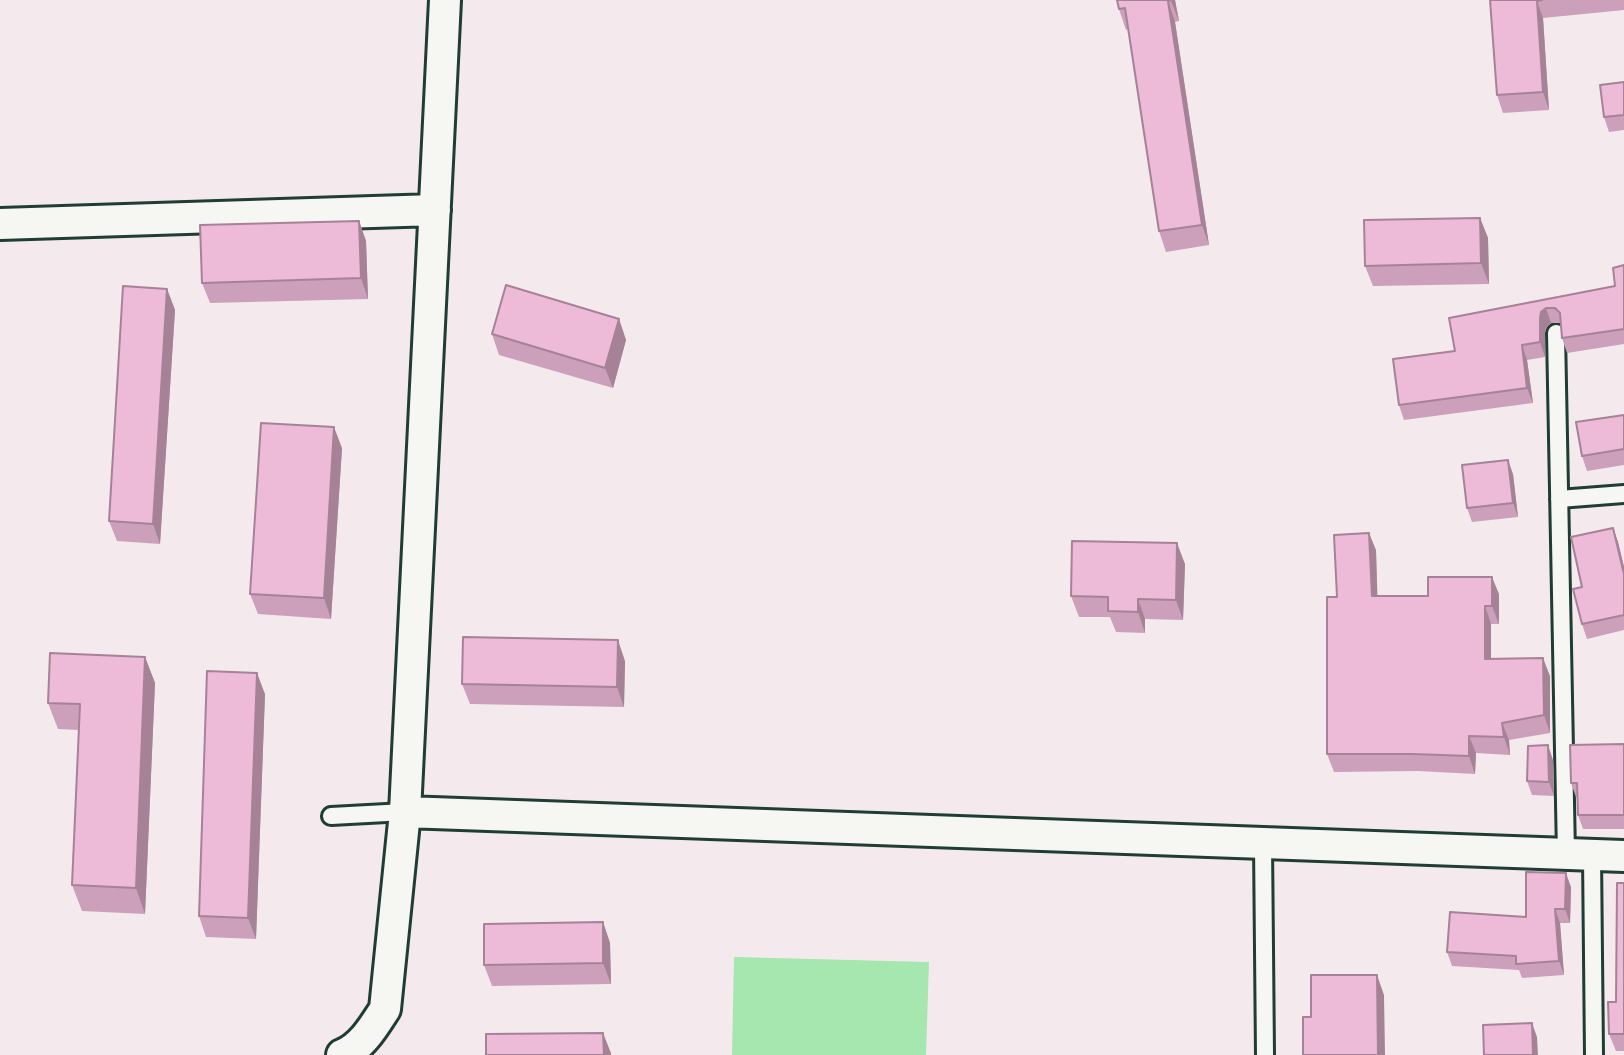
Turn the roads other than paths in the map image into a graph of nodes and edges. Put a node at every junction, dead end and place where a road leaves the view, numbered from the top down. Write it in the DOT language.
graph roads {
  1 [pos="445,0"];
  2 [pos="435,210"];
  3 [pos="0,224"];
  4 [pos="1556,333"];
  5 [pos="1624,494"];
  6 [pos="1559,499"];
  7 [pos="405,812"];
  8 [pos="331,816"];
  9 [pos="1263,843"];
  10 [pos="1579,855"];
  11 [pos="1624,856"];
  12 [pos="342,1055"];
  13 [pos="1265,1055"];
  14 [pos="1594,1055"];
  1 -- 2 [label="street"];
  2 -- 3 [label="street"];
  2 -- 7 [label="street"];
  4 -- 6 [label="lane"];
  5 -- 6 [label="lane"];
  6 -- 10 [label="lane"];
  7 -- 8 [label="lane"];
  7 -- 9 [label="street"];
  7 -- 12 [label="street"];
  9 -- 10 [label="street"];
  9 -- 13 [label="lane"];
  10 -- 11 [label="street"];
  10 -- 14 [label="lane"];
}
